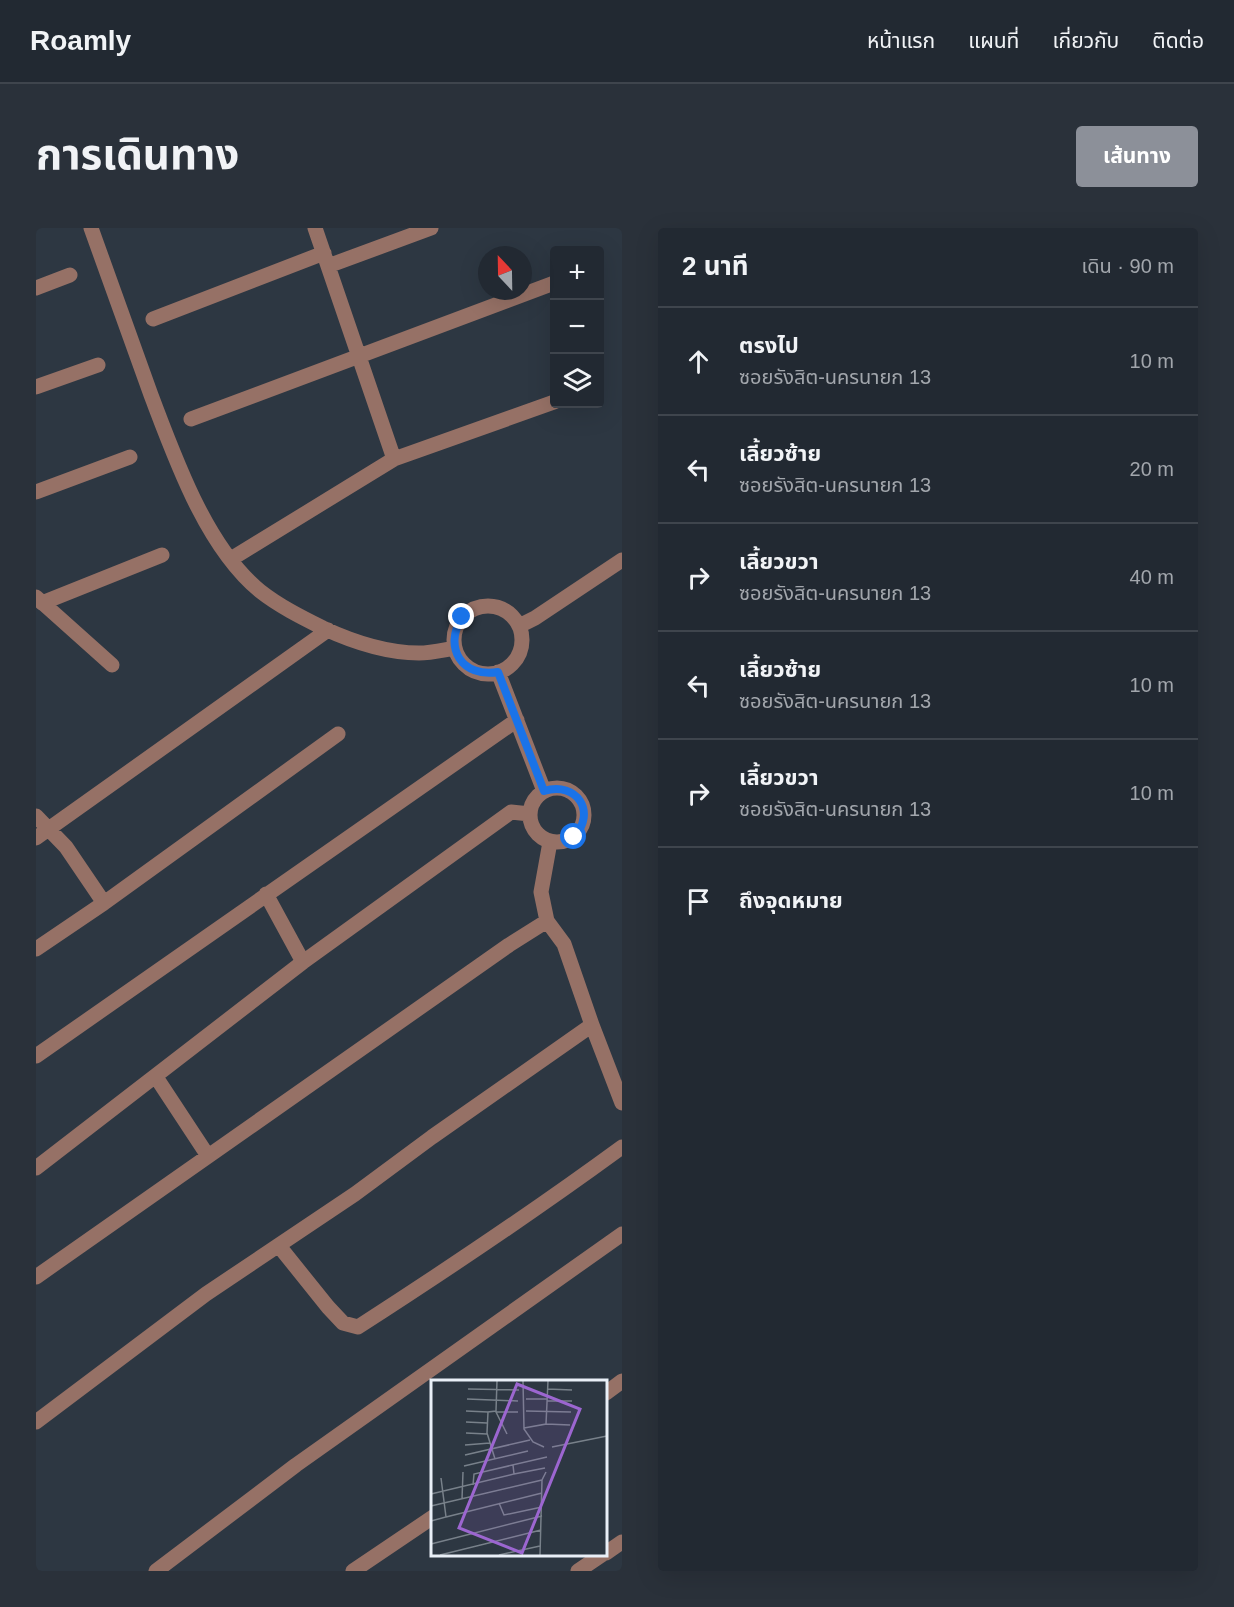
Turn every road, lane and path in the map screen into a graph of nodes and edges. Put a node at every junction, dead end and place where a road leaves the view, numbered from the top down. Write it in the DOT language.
graph roads {
  1 [pos="91,228"];
  2 [pos="315,228"];
  3 [pos="431,228"];
  4 [pos="326,259"];
  5 [pos="70,275"];
  6 [pos="550,285"];
  7 [pos="36,288"];
  8 [pos="153,319"];
  9 [pos="359,356"];
  10 [pos="98,364"];
  11 [pos="36,387"];
  12 [pos="550,404"];
  13 [pos="191,419"];
  14 [pos="130,457"];
  15 [pos="394,459"];
  16 [pos="36,492"];
  17 [pos="162,555"];
  18 [pos="231,559"];
  19 [pos="622,560"];
  20 [pos="39,600"];
  21 [pos="519,626"];
  22 [pos="328,630"];
  23 [pos="455,648"];
  24 [pos="112,664"];
  25 [pos="498,672"];
  26 [pos="517,720"];
  27 [pos="338,734"];
  28 [pos="544,791"];
  29 [pos="530,814"];
  30 [pos="36,816"];
  31 [pos="49,828"];
  32 [pos="36,838"];
  33 [pos="550,842"];
  34 [pos="266,894"];
  35 [pos="104,903"];
  36 [pos="547,921"];
  37 [pos="36,950"];
  38 [pos="303,962"];
  39 [pos="592,1025"];
  40 [pos="36,1056"];
  41 [pos="156,1077"];
  42 [pos="622,1103"];
  43 [pos="622,1148"];
  44 [pos="208,1156"];
  45 [pos="36,1168"];
  46 [pos="622,1234"];
  47 [pos="279,1246"];
  48 [pos="36,1277"];
  49 [pos="622,1381"];
  50 [pos="607,1392"];
  51 [pos="36,1422"];
  52 [pos="431,1518"];
  53 [pos="622,1542"];
  54 [pos="607,1552"];
  55 [pos="601,1556"];
  56 [pos="156,1571"];
  57 [pos="353,1571"];
  58 [pos="579,1571"];
  1 -- 18 [label="street"];
  2 -- 4 [label="street"];
  3 -- 4 [label="street"];
  4 -- 8 [label="street"];
  4 -- 9 [label="street"];
  5 -- 7 [label="street"];
  6 -- 9 [label="street"];
  9 -- 13 [label="street"];
  9 -- 15 [label="street"];
  10 -- 11 [label="street"];
  12 -- 15 [label="street"];
  14 -- 16 [label="street"];
  15 -- 18 [label="street"];
  17 -- 20 [label="street"];
  18 -- 22 [label="street"];
  19 -- 21 [label="street"];
  20 -- 24 [label="street"];
  21 -- 23 [label="street"];
  21 -- 25 [label="street"];
  22 -- 23 [label="street"];
  22 -- 31 [label="street"];
  23 -- 25 [label="street"];
  25 -- 26 [label="street"];
  26 -- 28 [label="street"];
  26 -- 34 [label="street"];
  27 -- 35 [label="street"];
  28 -- 29 [label="street"];
  28 -- 33 [label="street"];
  29 -- 33 [label="street"];
  29 -- 38 [label="street"];
  30 -- 31 [label="street"];
  31 -- 32 [label="street"];
  31 -- 35 [label="street"];
  33 -- 36 [label="street"];
  34 -- 38 [label="street"];
  34 -- 40 [label="street"];
  35 -- 37 [label="street"];
  36 -- 39 [label="street"];
  36 -- 44 [label="street"];
  38 -- 41 [label="street"];
  39 -- 42 [label="street"];
  39 -- 47 [label="street"];
  41 -- 44 [label="street"];
  41 -- 45 [label="street"];
  43 -- 47 [label="street"];
  44 -- 48 [label="street"];
  46 -- 56 [label="street"];
  47 -- 51 [label="street"];
  49 -- 50 [label="street"];
  52 -- 57 [label="street"];
  53 -- 54 [label="street"];
  55 -- 58 [label="street"];
}
